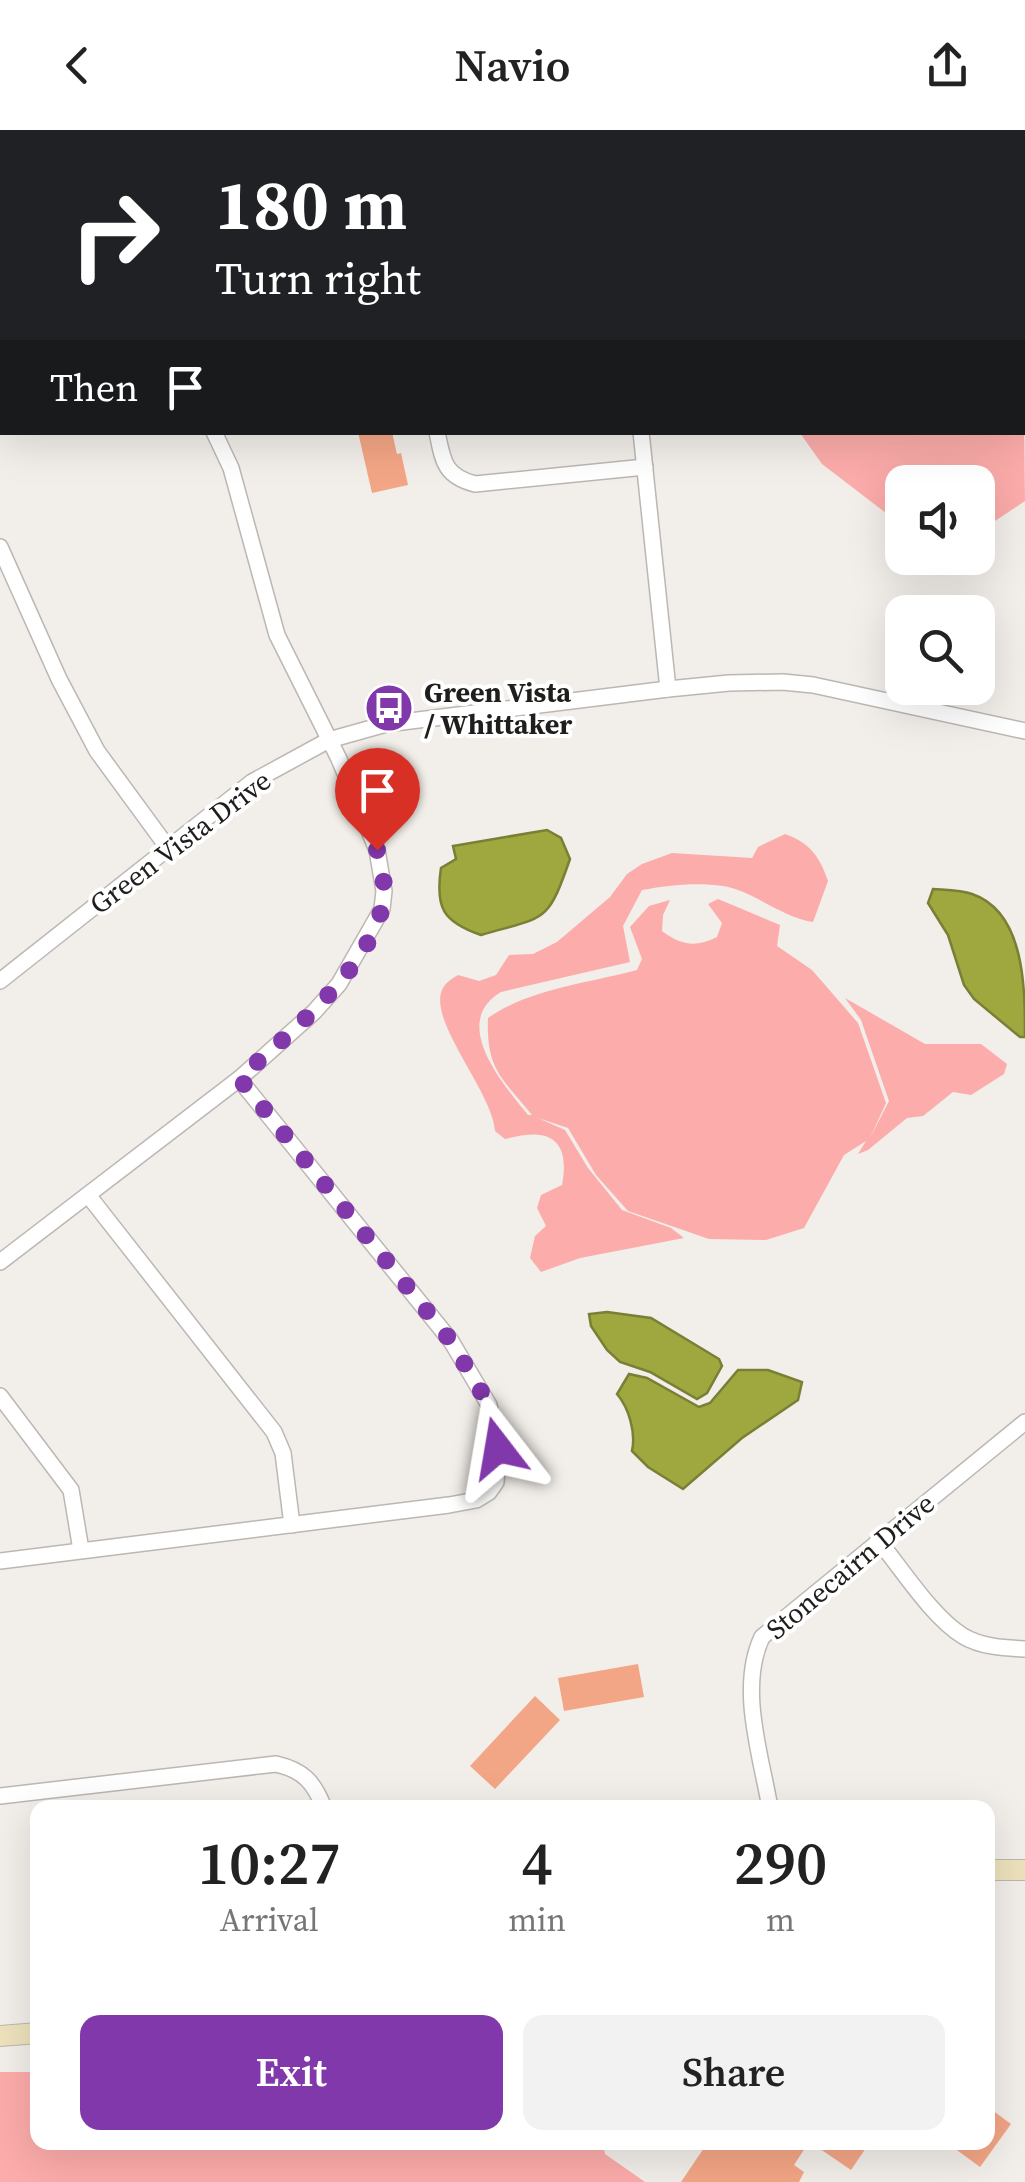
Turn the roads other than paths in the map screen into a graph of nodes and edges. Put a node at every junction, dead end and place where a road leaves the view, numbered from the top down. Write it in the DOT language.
graph roads {
  1 [pos="215,435"];
  2 [pos="437,435"];
  3 [pos="641,435"];
  4 [pos="645,467"];
  5 [pos="0,548"];
  6 [pos="668,690"];
  7 [pos="1025,730"];
  8 [pos="329,740"];
  9 [pos="168,848"];
  10 [pos="0,981"];
  11 [pos="239,1078"];
  12 [pos="88,1194"];
  13 [pos="0,1262"];
  14 [pos="0,1396"];
  15 [pos="1025,1422"];
  16 [pos="292,1525"];
  17 [pos="878,1540"];
  18 [pos="80,1550"];
  19 [pos="0,1562"];
  20 [pos="1025,1649"];
  21 [pos="0,1796"];
  22 [pos="321,1800"];
  23 [pos="769,1800"];
  24 [pos="995,1870"];
  25 [pos="1025,1870"];
  26 [pos="30,2034"];
  27 [pos="0,2036"];
  1 -- 8 [label="street"];
  2 -- 4 [label="street"];
  3 -- 4 [label="street"];
  4 -- 6 [label="street"];
  5 -- 9 [label="street"];
  6 -- 7 [label="street, Green Vista Drive"];
  6 -- 8 [label="street, Green Vista Drive"];
  8 -- 9 [label="street, Green Vista Drive"];
  8 -- 11 [label="street"];
  9 -- 10 [label="street, Green Vista Drive"];
  11 -- 12 [label="street"];
  11 -- 16 [label="street"];
  12 -- 13 [label="street"];
  12 -- 16 [label="street"];
  14 -- 18 [label="street"];
  15 -- 17 [label="street, Stonecairn Drive"];
  16 -- 18 [label="street"];
  17 -- 20 [label="street"];
  17 -- 23 [label="street, Stonecairn Drive"];
  18 -- 19 [label="street"];
  21 -- 22 [label="street"];
  24 -- 25 [label="street"];
  26 -- 27 [label="street"];
}
